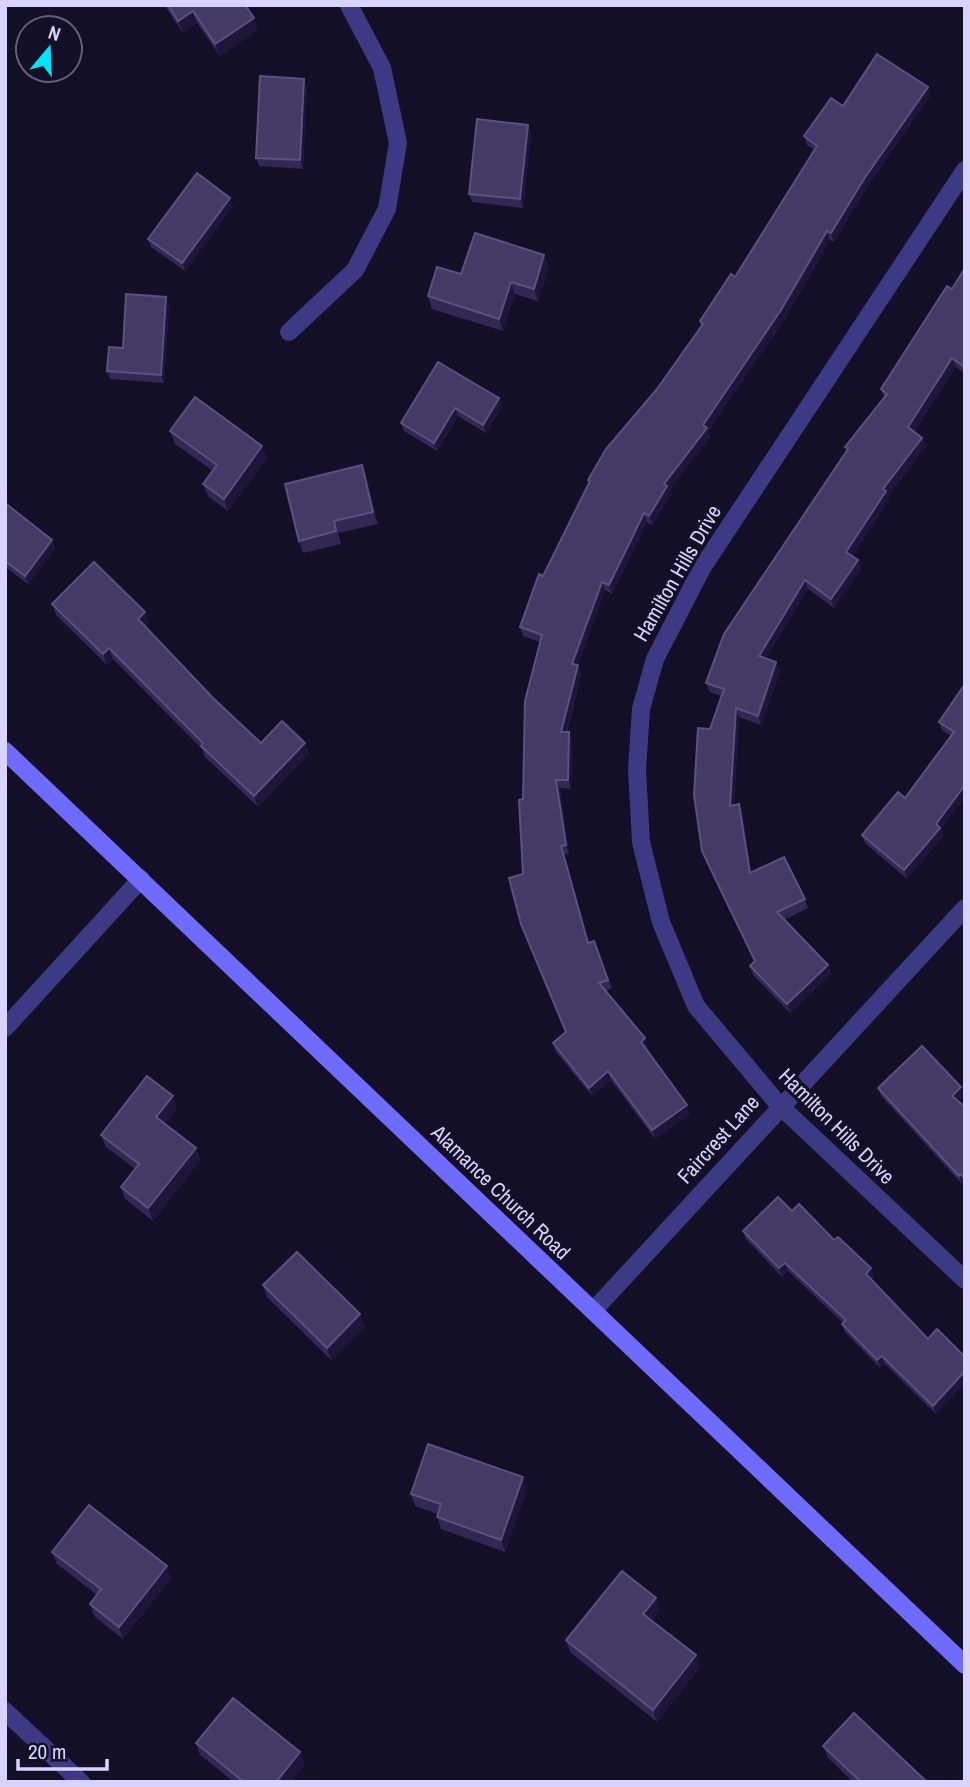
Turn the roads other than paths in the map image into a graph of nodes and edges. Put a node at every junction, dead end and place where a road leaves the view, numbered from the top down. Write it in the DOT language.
graph roads {
  1 [pos="349,5"];
  2 [pos="965,170"];
  3 [pos="289,332"];
  4 [pos="5,751"];
  5 [pos="141,878"];
  6 [pos="965,908"];
  7 [pos="5,1028"];
  8 [pos="779,1105"];
  9 [pos="965,1280"];
  10 [pos="593,1311"];
  11 [pos="965,1665"];
  12 [pos="5,1711"];
  13 [pos="81,1782"];
  1 -- 3 [label="street"];
  2 -- 8 [label="street, Hamilton Hills Drive"];
  4 -- 5 [label="main road, Alamance Church Road"];
  5 -- 7 [label="street"];
  5 -- 10 [label="main road, Alamance Church Road"];
  6 -- 8 [label="street, Faircrest Lane"];
  8 -- 9 [label="street, Hamilton Hills Drive"];
  8 -- 10 [label="street, Faircrest Lane"];
  10 -- 11 [label="main road, Alamance Church Road"];
  12 -- 13 [label="street"];
}
